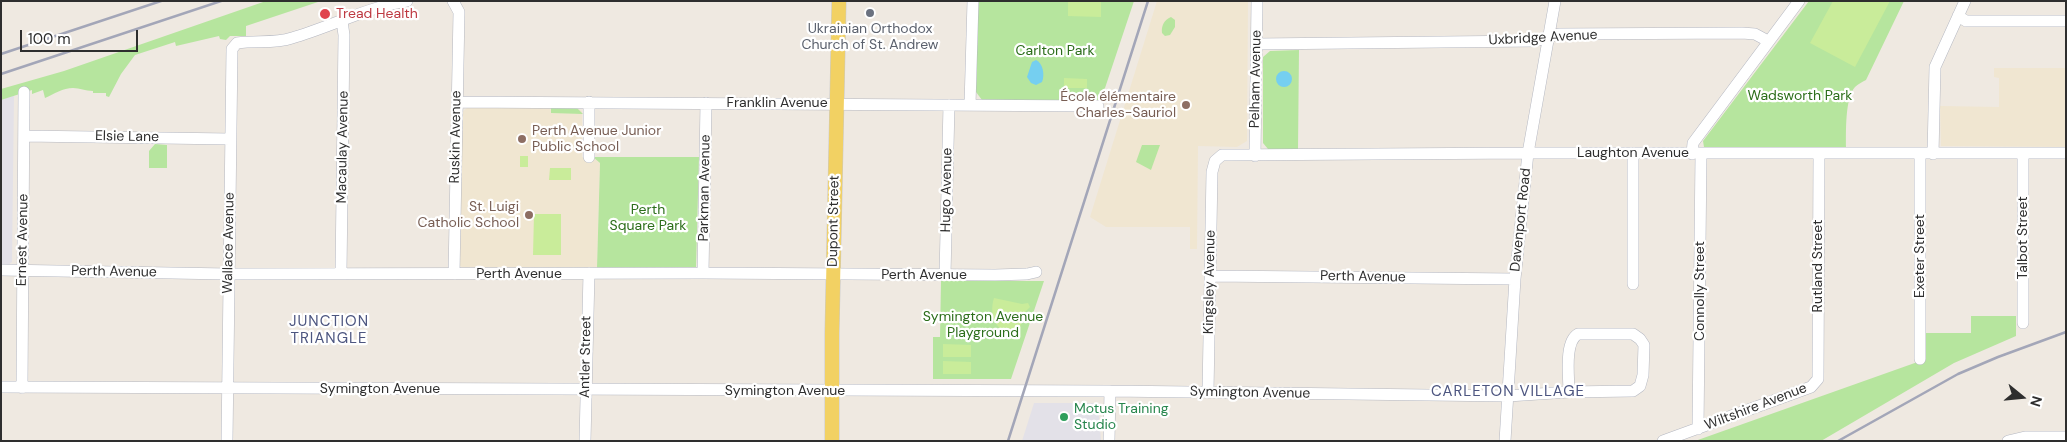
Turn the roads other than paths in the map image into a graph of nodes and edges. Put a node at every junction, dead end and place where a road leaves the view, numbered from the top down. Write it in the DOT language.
graph roads {
  1 [pos="407,1"];
  2 [pos="454,1"];
  3 [pos="839,1"];
  4 [pos="973,1"];
  5 [pos="1257,1"];
  6 [pos="1555,1"];
  7 [pos="1799,1"];
  8 [pos="1965,1"];
  9 [pos="1958,16"];
  10 [pos="342,21"];
  11 [pos="2066,21"];
  12 [pos="1549,36"];
  13 [pos="1768,41"];
  14 [pos="1257,44"];
  15 [pos="24,92"];
  16 [pos="457,102"];
  17 [pos="589,102"];
  18 [pos="706,103"];
  19 [pos="836,103"];
  20 [pos="949,105"];
  21 [pos="970,105"];
  22 [pos="1098,106"];
  23 [pos="24,136"];
  24 [pos="230,139"];
  25 [pos="1528,153"];
  26 [pos="1633,153"];
  27 [pos="2066,153"];
  28 [pos="1696,154"];
  29 [pos="1818,154"];
  30 [pos="1920,154"];
  31 [pos="1933,154"];
  32 [pos="2022,154"];
  33 [pos="1255,156"];
  34 [pos="589,157"];
  35 [pos="1212,172"];
  36 [pos="1,270"];
  37 [pos="23,271"];
  38 [pos="703,272"];
  39 [pos="1036,272"];
  40 [pos="341,273"];
  41 [pos="589,273"];
  42 [pos="228,274"];
  43 [pos="454,274"];
  44 [pos="833,275"];
  45 [pos="945,275"];
  46 [pos="1210,276"];
  47 [pos="1516,278"];
  48 [pos="1632,284"];
  49 [pos="2022,323"];
  50 [pos="1920,359"];
  51 [pos="1818,379"];
  52 [pos="1,388"];
  53 [pos="22,388"];
  54 [pos="227,388"];
  55 [pos="585,390"];
  56 [pos="832,391"];
  57 [pos="1110,391"];
  58 [pos="1208,392"];
  59 [pos="1569,392"];
  60 [pos="1508,396"];
  61 [pos="1698,429"];
  62 [pos="2066,437"];
  63 [pos="227,441"];
  64 [pos="585,441"];
  65 [pos="832,441"];
  66 [pos="1109,441"];
  67 [pos="1505,441"];
  68 [pos="1663,441"];
  69 [pos="2008,441"];
  1 -- 10 [label="street"];
  2 -- 16 [label="street, Ruskin Avenue"];
  3 -- 19 [label="main road, Dupont Street"];
  4 -- 21 [label="street"];
  5 -- 14 [label="street, Pelham Avenue"];
  6 -- 12 [label="street, Davenport Road"];
  7 -- 13 [label="street, Connolly Street"];
  8 -- 9 [label="street"];
  9 -- 11 [label="street"];
  9 -- 31 [label="street"];
  10 -- 24 [label="street, Wallace Avenue"];
  10 -- 40 [label="street, Macaulay Avenue"];
  12 -- 13 [label="street, Uxbridge Avenue"];
  12 -- 14 [label="street, Uxbridge Avenue"];
  12 -- 25 [label="street, Davenport Road"];
  13 -- 28 [label="street, Connolly Street"];
  14 -- 33 [label="street, Pelham Avenue"];
  15 -- 23 [label="street, Ernest Avenue"];
  16 -- 17 [label="street, Franklin Avenue"];
  16 -- 43 [label="street, Ruskin Avenue"];
  17 -- 18 [label="street, Franklin Avenue"];
  17 -- 34 [label="street"];
  18 -- 19 [label="street, Franklin Avenue"];
  18 -- 38 [label="street, Parkman Avenue"];
  19 -- 20 [label="street, Franklin Avenue"];
  19 -- 44 [label="main road, Dupont Street"];
  20 -- 21 [label="street, Franklin Avenue"];
  20 -- 45 [label="street, Hugo Avenue"];
  21 -- 22 [label="street, Franklin Avenue"];
  23 -- 24 [label="street, Elsie Lane"];
  23 -- 37 [label="street, Ernest Avenue"];
  24 -- 42 [label="street, Wallace Avenue"];
  25 -- 26 [label="street, Laughton Avenue"];
  25 -- 33 [label="street, Laughton Avenue"];
  25 -- 47 [label="street, Davenport Road"];
  26 -- 28 [label="street, Laughton Avenue"];
  26 -- 48 [label="street"];
  27 -- 32 [label="street, Laughton Avenue"];
  28 -- 29 [label="street, Laughton Avenue"];
  28 -- 61 [label="street, Connolly Street"];
  29 -- 30 [label="street, Laughton Avenue"];
  29 -- 51 [label="street, Rutland Street"];
  30 -- 31 [label="street, Laughton Avenue"];
  30 -- 50 [label="street, Exeter Street"];
  31 -- 32 [label="street, Laughton Avenue"];
  32 -- 49 [label="street, Talbot Street"];
  33 -- 35 [label="street, Laughton Avenue"];
  35 -- 46 [label="street, Kingsley Avenue"];
  36 -- 37 [label="street, Perth Avenue"];
  37 -- 42 [label="street, Perth Avenue"];
  37 -- 53 [label="street, Ernest Avenue"];
  38 -- 41 [label="street, Perth Avenue"];
  38 -- 44 [label="street, Perth Avenue"];
  39 -- 45 [label="street, Perth Avenue"];
  40 -- 42 [label="street, Perth Avenue"];
  40 -- 43 [label="street, Perth Avenue"];
  41 -- 43 [label="street, Perth Avenue"];
  41 -- 55 [label="street, Antler Street"];
  42 -- 54 [label="street, Wallace Avenue"];
  44 -- 45 [label="street, Perth Avenue"];
  44 -- 56 [label="main road, Dupont Street"];
  46 -- 47 [label="street, Perth Avenue"];
  46 -- 58 [label="street, Kingsley Avenue"];
  47 -- 60 [label="street, Davenport Road"];
  51 -- 61 [label="street, Wiltshire Avenue"];
  52 -- 53 [label="street, Symington Avenue"];
  53 -- 54 [label="street, Symington Avenue"];
  54 -- 55 [label="street, Symington Avenue"];
  54 -- 63 [label="street, Wallace Avenue"];
  55 -- 56 [label="street, Symington Avenue"];
  55 -- 64 [label="street, Antler Street"];
  56 -- 57 [label="street, Symington Avenue"];
  56 -- 65 [label="main road, Dupont Street"];
  57 -- 58 [label="street, Symington Avenue"];
  57 -- 66 [label="street"];
  58 -- 60 [label="street, Symington Avenue"];
  59 -- 59 [label="street, Symington Avenue"];
  59 -- 60 [label="street, Symington Avenue"];
  60 -- 67 [label="street, Davenport Road"];
  61 -- 68 [label="street, Wiltshire Avenue"];
  62 -- 69 [label="street"];
}
